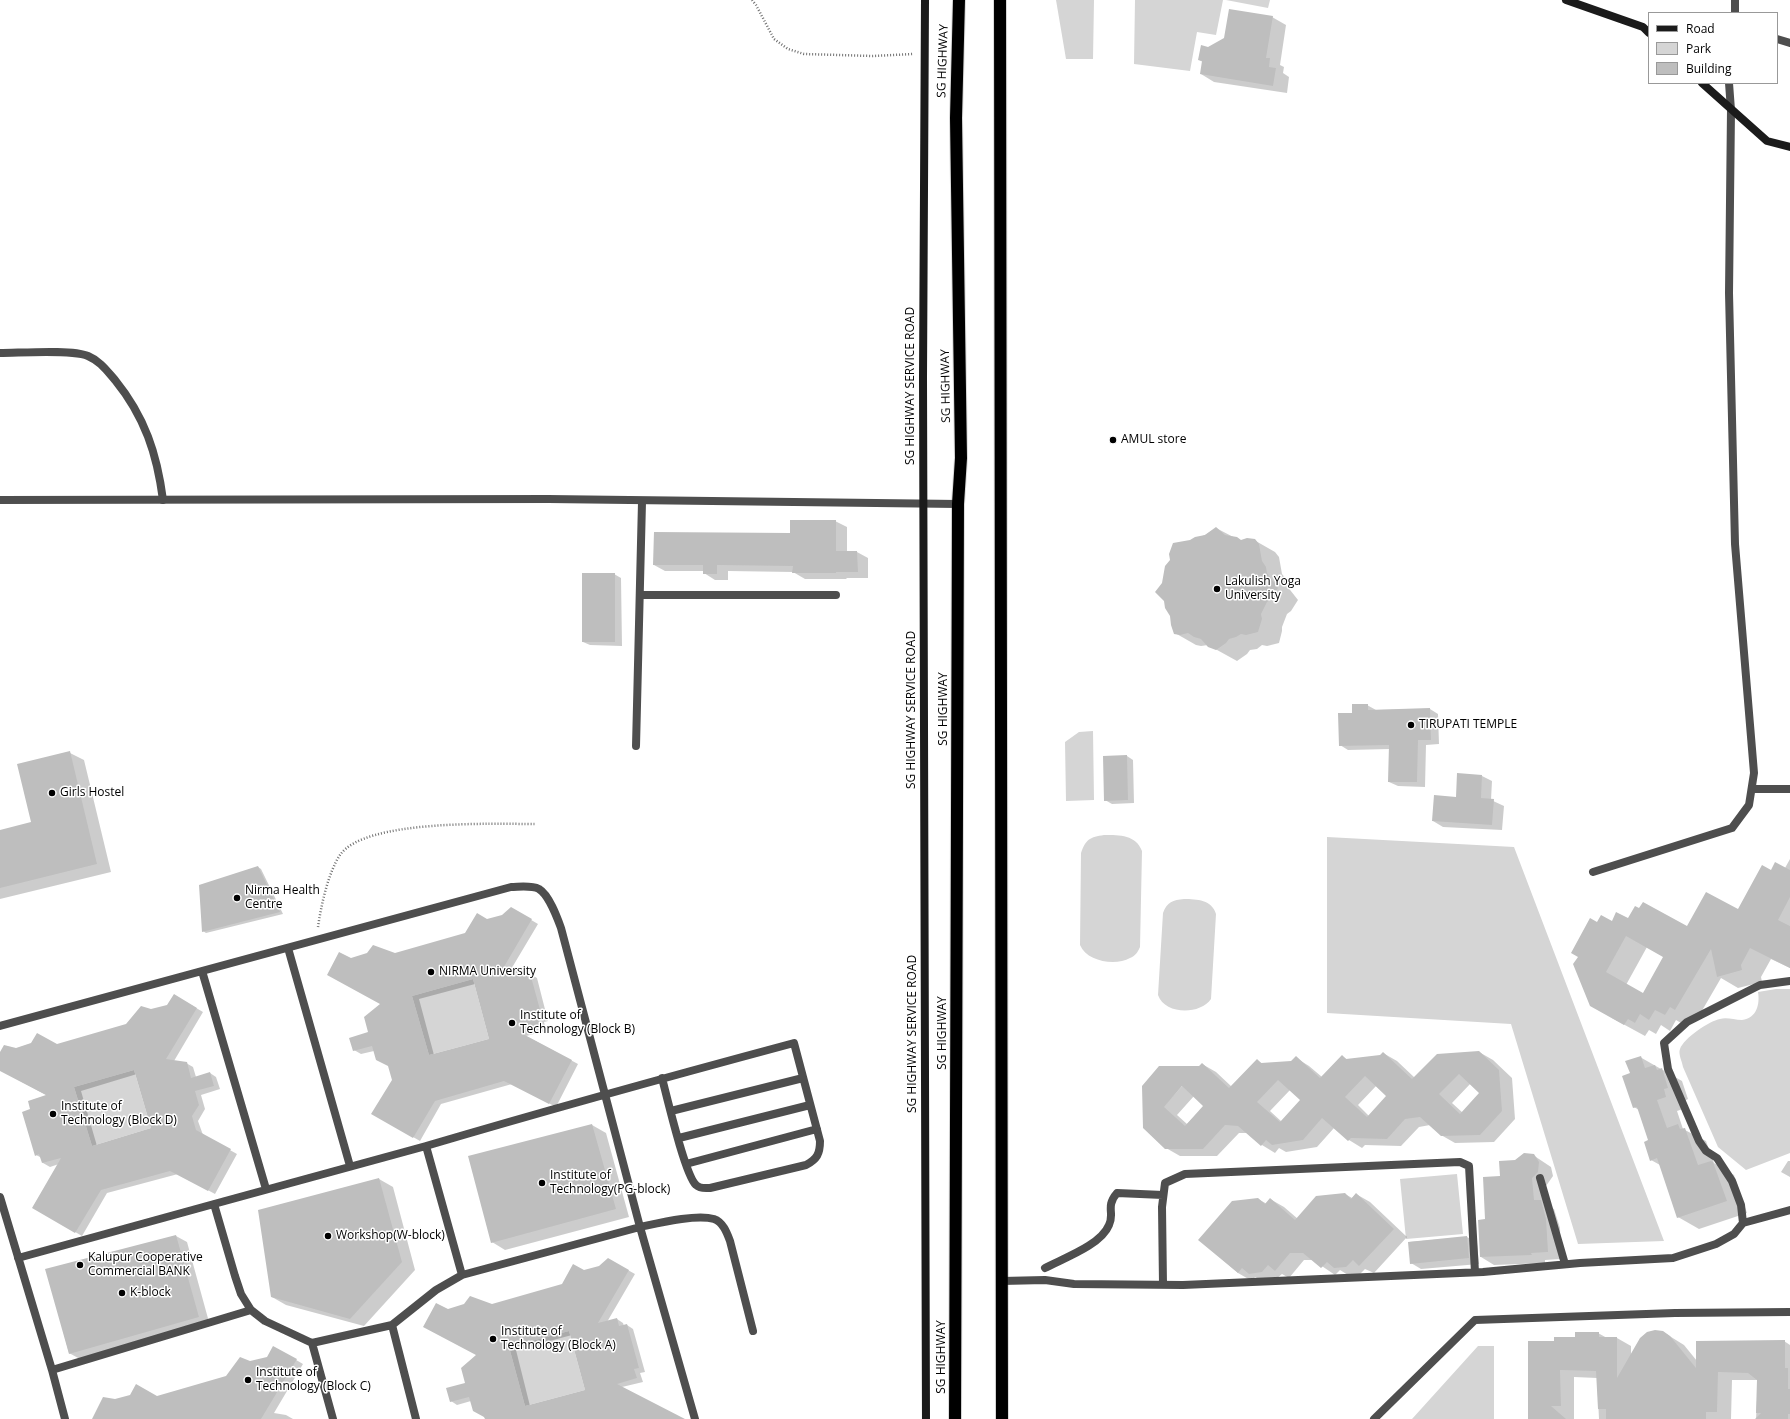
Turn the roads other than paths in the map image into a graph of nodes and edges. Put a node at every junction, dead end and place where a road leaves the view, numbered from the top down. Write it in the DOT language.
graph roads {
  1 [pos="925,0"];
  2 [pos="959,0"];
  3 [pos="1000,0"];
  4 [pos="1566,0"];
  5 [pos="1735,0"];
  6 [pos="1736,12"];
  7 [pos="1648,32"];
  8 [pos="1778,39"];
  9 [pos="1790,43"];
  10 [pos="1703,84"];
  11 [pos="1729,84"];
  12 [pos="1730,110"];
  13 [pos="1790,147"];
  14 [pos="0,353"];
  15 [pos="0,500"];
  16 [pos="163,500"];
  17 [pos="642,502"];
  18 [pos="923,504"];
  19 [pos="958,504"];
  20 [pos="640,595"];
  21 [pos="836,595"];
  22 [pos="636,746"];
  23 [pos="1752,789"];
  24 [pos="1790,789"];
  25 [pos="1593,872"];
  26 [pos="288,948"];
  27 [pos="202,971"];
  28 [pos="1790,981"];
  29 [pos="0,1026"];
  30 [pos="662,1078"];
  31 [pos="803,1078"];
  32 [pos="605,1094"];
  33 [pos="810,1105"];
  34 [pos="671,1112"];
  35 [pos="817,1129"];
  36 [pos="679,1138"];
  37 [pos="426,1146"];
  38 [pos="686,1164"];
  39 [pos="350,1166"];
  40 [pos="1540,1178"];
  41 [pos="266,1189"];
  42 [pos="1163,1195"];
  43 [pos="0,1197"];
  44 [pos="214,1204"];
  45 [pos="1790,1210"];
  46 [pos="1743,1223"];
  47 [pos="640,1227"];
  48 [pos="18,1258"];
  49 [pos="1565,1264"];
  50 [pos="1045,1268"];
  51 [pos="1475,1272"];
  52 [pos="462,1275"];
  53 [pos="1002,1281"];
  54 [pos="1163,1285"];
  55 [pos="251,1310"];
  56 [pos="1790,1312"];
  57 [pos="392,1325"];
  58 [pos="753,1331"];
  59 [pos="312,1343"];
  60 [pos="52,1370"];
  61 [pos="65,1419"];
  62 [pos="333,1419"];
  63 [pos="416,1419"];
  64 [pos="695,1419"];
  65 [pos="926,1419"];
  66 [pos="955,1419"];
  67 [pos="1002,1419"];
  68 [pos="1374,1419"];
  1 -- 18 [label="street, SG HIGHWAY SERVICE ROAD"];
  2 -- 19 [label="highway, SG HIGHWAY"];
  3 -- 53 [label="highway"];
  4 -- 7 [label="street"];
  5 -- 6 [label="street"];
  8 -- 9 [label="street"];
  10 -- 12 [label="street"];
  11 -- 12 [label="street"];
  12 -- 13 [label="street"];
  12 -- 23 [label="street"];
  14 -- 16 [label="street"];
  15 -- 16 [label="street"];
  16 -- 17 [label="street"];
  17 -- 18 [label="street"];
  17 -- 20 [label="street"];
  18 -- 19 [label="street"];
  18 -- 65 [label="street, SG HIGHWAY SERVICE ROAD"];
  19 -- 66 [label="highway, SG HIGHWAY"];
  20 -- 21 [label="street"];
  20 -- 22 [label="street"];
  23 -- 24 [label="street"];
  23 -- 25 [label="street"];
  26 -- 27 [label="street"];
  26 -- 32 [label="street"];
  26 -- 39 [label="street"];
  27 -- 29 [label="street"];
  27 -- 41 [label="street"];
  28 -- 46 [label="street"];
  30 -- 31 [label="street"];
  30 -- 32 [label="street"];
  30 -- 34 [label="street"];
  31 -- 33 [label="street"];
  31 -- 34 [label="street"];
  32 -- 37 [label="street"];
  32 -- 47 [label="street"];
  33 -- 35 [label="street"];
  33 -- 36 [label="street"];
  34 -- 36 [label="street"];
  35 -- 38 [label="street"];
  35 -- 38 [label="street"];
  36 -- 38 [label="street"];
  37 -- 39 [label="street"];
  37 -- 52 [label="street"];
  39 -- 41 [label="street"];
  40 -- 49 [label="street"];
  41 -- 44 [label="street"];
  42 -- 50 [label="street"];
  42 -- 51 [label="street"];
  42 -- 54 [label="street"];
  43 -- 48 [label="street"];
  44 -- 48 [label="street"];
  44 -- 55 [label="street"];
  45 -- 46 [label="street"];
  46 -- 49 [label="street"];
  47 -- 52 [label="street"];
  47 -- 58 [label="street"];
  47 -- 64 [label="street"];
  48 -- 60 [label="street"];
  49 -- 51 [label="street"];
  51 -- 54 [label="street"];
  52 -- 57 [label="street"];
  53 -- 54 [label="street"];
  53 -- 67 [label="highway"];
  55 -- 59 [label="street"];
  55 -- 60 [label="street"];
  56 -- 68 [label="street"];
  57 -- 59 [label="street"];
  57 -- 63 [label="street"];
  59 -- 62 [label="street"];
  60 -- 61 [label="street"];
}
